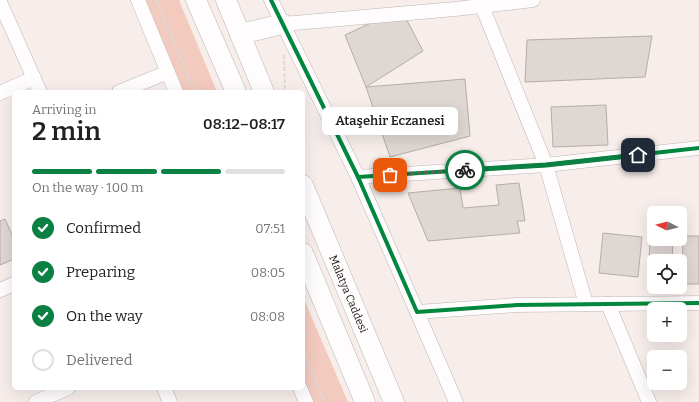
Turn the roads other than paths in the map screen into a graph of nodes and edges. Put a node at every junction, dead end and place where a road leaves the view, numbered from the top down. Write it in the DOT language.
graph roads {
  1 [pos="138,0"];
  2 [pos="196,0"];
  3 [pos="226,0"];
  4 [pos="271,0"];
  5 [pos="533,0"];
  6 [pos="0,2"];
  7 [pos="498,2"];
  8 [pos="454,4"];
  9 [pos="482,6"];
  10 [pos="283,24"];
  11 [pos="240,34"];
  12 [pos="168,72"];
  13 [pos="34,78"];
  14 [pos="39,90"];
  15 [pos="124,90"];
  16 [pos="175,90"];
  17 [pos="235,90"];
  18 [pos="263,90"];
  19 [pos="0,93"];
  20 [pos="699,148"];
  21 [pos="546,165"];
  22 [pos="358,177"];
  23 [pos="305,190"];
  24 [pos="305,258"];
  25 [pos="12,285"];
  26 [pos="0,290"];
  27 [pos="699,303"];
  28 [pos="586,304"];
  29 [pos="608,304"];
  30 [pos="417,312"];
  31 [pos="63,390"];
  32 [pos="165,390"];
  33 [pos="301,390"];
  34 [pos="36,402"];
  35 [pos="170,402"];
  36 [pos="306,402"];
  37 [pos="365,402"];
  38 [pos="394,402"];
  39 [pos="456,402"];
  40 [pos="649,402"];
  1 -- 12 [label="street"];
  2 -- 17 [label="highway"];
  3 -- 11 [label="highway"];
  4 -- 10 [label="street"];
  5 -- 7 [label="street"];
  6 -- 13 [label="street"];
  7 -- 9 [label="street"];
  8 -- 9 [label="street"];
  8 -- 10 [label="street"];
  9 -- 21 [label="street"];
  10 -- 11 [label="highway"];
  10 -- 22 [label="street"];
  11 -- 18 [label="highway"];
  12 -- 15 [label="street"];
  12 -- 16 [label="street"];
  13 -- 14 [label="street"];
  13 -- 19 [label="street"];
  20 -- 21 [label="street"];
  21 -- 22 [label="street"];
  21 -- 28 [label="street"];
  22 -- 30 [label="street"];
  23 -- 38 [label="highway, Malatya Caddesi"];
  24 -- 37 [label="highway"];
  25 -- 26 [label="street"];
  27 -- 29 [label="street"];
  28 -- 29 [label="street"];
  28 -- 30 [label="street"];
  29 -- 40 [label="street"];
  30 -- 39 [label="street"];
  31 -- 34 [label="street"];
  32 -- 35 [label="street"];
  33 -- 36 [label="street"];
}
